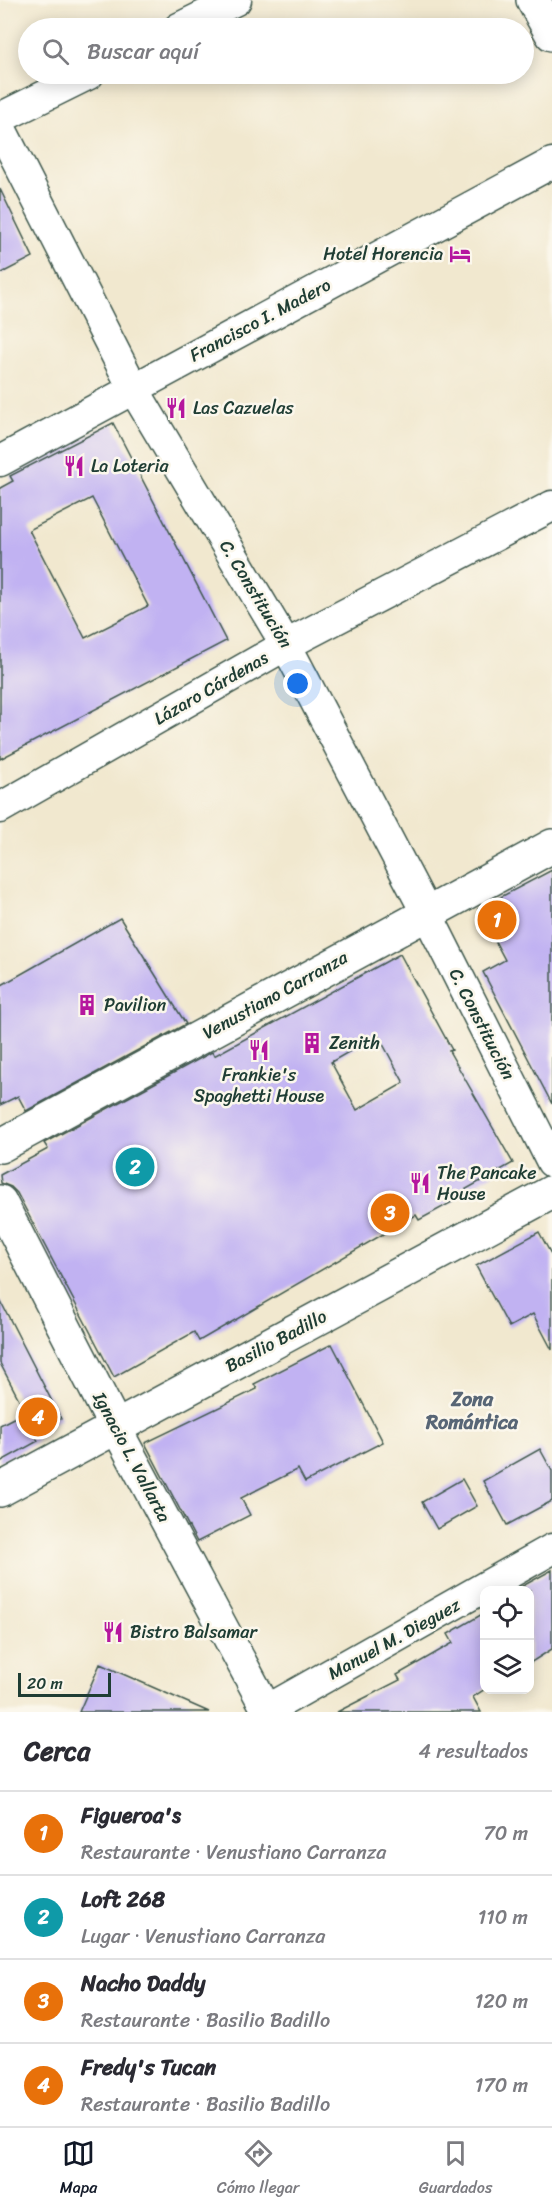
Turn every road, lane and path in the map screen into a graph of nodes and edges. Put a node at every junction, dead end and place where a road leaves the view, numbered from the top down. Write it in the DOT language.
graph roads {
  1 [pos="236,0"];
  2 [pos="532,0"];
  3 [pos="199,18"];
  4 [pos="552,34"];
  5 [pos="69,84"];
  6 [pos="0,118"];
  7 [pos="0,127"];
  8 [pos="552,162"];
  9 [pos="133,388"];
  10 [pos="0,461"];
  11 [pos="552,506"];
  12 [pos="286,645"];
  13 [pos="0,808"];
  14 [pos="552,846"];
  15 [pos="426,912"];
  16 [pos="0,1146"];
  17 [pos="552,1162"];
  18 [pos="552,1192"];
  19 [pos="0,1202"];
  20 [pos="116,1428"];
  21 [pos="0,1490"];
  22 [pos="552,1549"];
  23 [pos="268,1711"];
  1 -- 3 [label="street"];
  2 -- 4 [label="main road"];
  5 -- 6 [label="street"];
  7 -- 9 [label="street, C. Constitución"];
  8 -- 9 [label="street, Francisco I. Madero"];
  9 -- 10 [label="street, Francisco I. Madero"];
  9 -- 12 [label="street, C. Constitución"];
  11 -- 12 [label="street, Lázaro Cárdenas"];
  12 -- 13 [label="street, Lázaro Cárdenas"];
  12 -- 15 [label="street, C. Constitución"];
  14 -- 15 [label="main road, Venustiano Carranza"];
  15 -- 16 [label="main road, Venustiano Carranza"];
  15 -- 17 [label="street, C. Constitución"];
  18 -- 20 [label="main road, Basilio Badillo"];
  19 -- 20 [label="main road, Ignacio L. Vallarta"];
  20 -- 21 [label="main road, Basilio Badillo"];
  20 -- 23 [label="street, Ignacio L. Vallarta"];
  22 -- 23 [label="street, Manuel M. Dieguez"];
}
